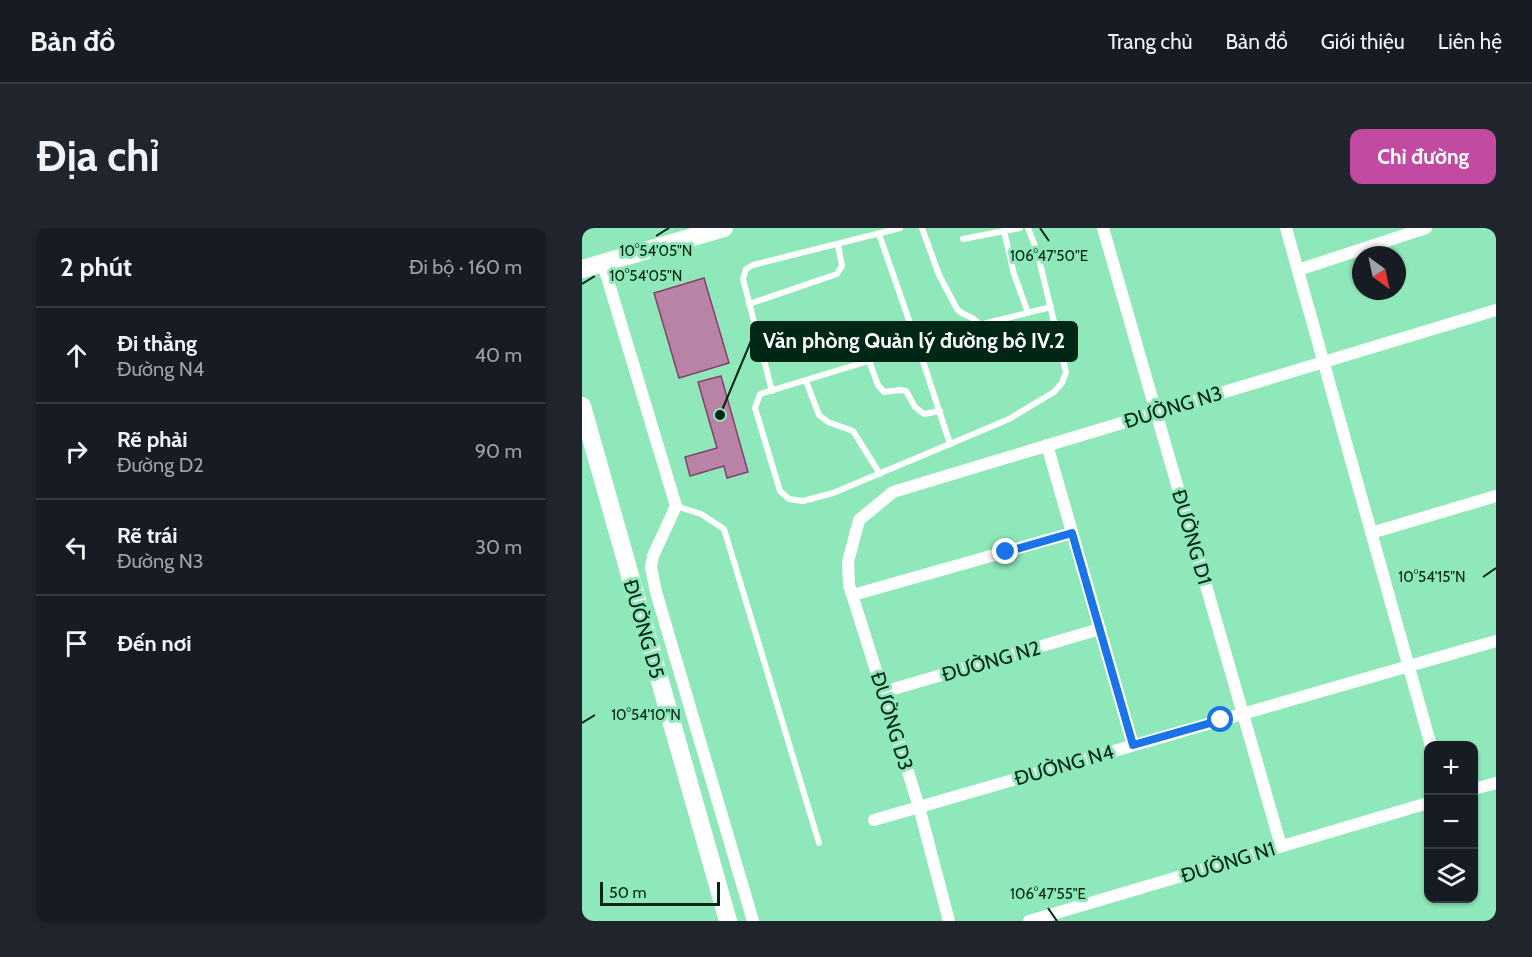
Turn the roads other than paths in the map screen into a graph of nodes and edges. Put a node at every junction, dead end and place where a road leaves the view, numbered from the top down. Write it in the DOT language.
graph roads {
  1 [pos="724,228"];
  2 [pos="900,228"];
  3 [pos="922,228"];
  4 [pos="1020,228"];
  5 [pos="1028,228"];
  6 [pos="1103,228"];
  7 [pos="1286,228"];
  8 [pos="1426,228"];
  9 [pos="1004,231"];
  10 [pos="879,234"];
  11 [pos="963,239"];
  12 [pos="838,245"];
  13 [pos="603,264"];
  14 [pos="582,269"];
  15 [pos="1298,270"];
  16 [pos="749,304"];
  17 [pos="1051,307"];
  18 [pos="1496,310"];
  19 [pos="1028,313"];
  20 [pos="979,325"];
  21 [pos="918,346"];
  22 [pos="869,361"];
  23 [pos="1323,362"];
  24 [pos="806,381"];
  25 [pos="772,391"];
  26 [pos="582,406"];
  27 [pos="940,411"];
  28 [pos="1156,412"];
  29 [pos="950,444"];
  30 [pos="1047,445"];
  31 [pos="880,474"];
  32 [pos="1496,496"];
  33 [pos="676,506"];
  34 [pos="859,520"];
  35 [pos="1072,533"];
  36 [pos="1371,533"];
  37 [pos="853,595"];
  38 [pos="1100,629"];
  39 [pos="1496,641"];
  40 [pos="1409,666"];
  41 [pos="883,692"];
  42 [pos="1243,714"];
  43 [pos="1430,741"];
  44 [pos="1133,745"];
  45 [pos="1496,783"];
  46 [pos="1478,788"];
  47 [pos="1424,803"];
  48 [pos="919,807"];
  49 [pos="874,820"];
  50 [pos="819,843"];
  51 [pos="1281,846"];
  52 [pos="728,921"];
  53 [pos="753,921"];
  54 [pos="949,921"];
  55 [pos="1029,921"];
  1 -- 13 [label="street"];
  2 -- 10 [label="lane"];
  3 -- 20 [label="lane"];
  4 -- 9 [label="lane"];
  5 -- 17 [label="lane"];
  6 -- 28 [label="street, ĐƯỜNG D1"];
  7 -- 15 [label="street"];
  8 -- 15 [label="street"];
  9 -- 11 [label="lane"];
  9 -- 19 [label="lane"];
  10 -- 12 [label="lane"];
  10 -- 21 [label="lane"];
  12 -- 16 [label="lane"];
  12 -- 16 [label="lane"];
  13 -- 14 [label="street"];
  13 -- 33 [label="street"];
  15 -- 23 [label="street"];
  16 -- 25 [label="lane"];
  17 -- 19 [label="lane"];
  17 -- 29 [label="lane"];
  18 -- 23 [label="street, ĐƯỜNG N3"];
  19 -- 20 [label="lane"];
  20 -- 21 [label="lane"];
  21 -- 22 [label="lane"];
  21 -- 27 [label="lane"];
  22 -- 24 [label="lane"];
  22 -- 27 [label="lane"];
  23 -- 28 [label="street, ĐƯỜNG N3"];
  23 -- 36 [label="street"];
  24 -- 25 [label="lane"];
  24 -- 31 [label="lane"];
  25 -- 31 [label="lane"];
  26 -- 52 [label="street, ĐƯỜNG D5"];
  27 -- 29 [label="lane"];
  28 -- 30 [label="street, ĐƯỜNG N3"];
  28 -- 42 [label="street, ĐƯỜNG D1"];
  29 -- 31 [label="lane"];
  30 -- 34 [label="street, ĐƯỜNG N3"];
  30 -- 35 [label="street"];
  32 -- 36 [label="street"];
  33 -- 50 [label="lane"];
  33 -- 53 [label="street"];
  34 -- 37 [label="street, ĐƯỜNG D3"];
  35 -- 37 [label="street"];
  35 -- 38 [label="street"];
  36 -- 40 [label="street"];
  37 -- 41 [label="street, ĐƯỜNG D3"];
  38 -- 41 [label="street, ĐƯỜNG N2"];
  38 -- 44 [label="street"];
  39 -- 40 [label="street, ĐƯỜNG N4"];
  40 -- 42 [label="street, ĐƯỜNG N4"];
  40 -- 43 [label="street"];
  41 -- 48 [label="street, ĐƯỜNG D3"];
  42 -- 44 [label="street, ĐƯỜNG N4"];
  42 -- 51 [label="street, ĐƯỜNG D1"];
  44 -- 48 [label="street, ĐƯỜNG N4"];
  45 -- 46 [label="street"];
  47 -- 51 [label="street, ĐƯỜNG N1"];
  48 -- 49 [label="street, ĐƯỜNG N4"];
  48 -- 54 [label="street, ĐƯỜNG D3"];
  51 -- 55 [label="street, ĐƯỜNG N1"];
}
